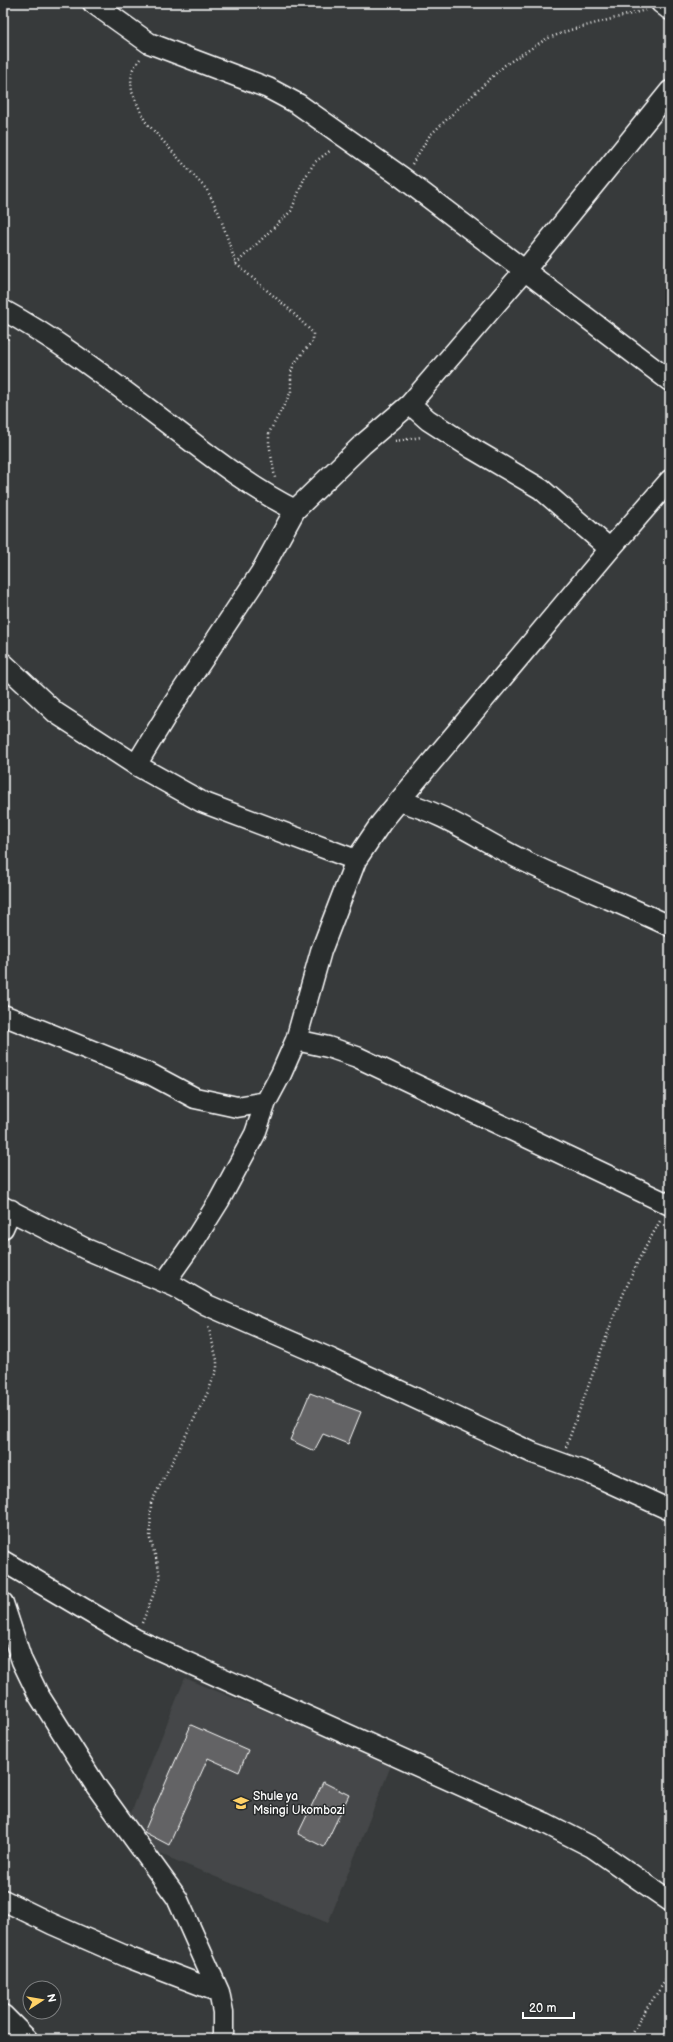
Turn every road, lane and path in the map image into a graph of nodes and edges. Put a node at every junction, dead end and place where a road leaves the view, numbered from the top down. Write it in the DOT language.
graph roads {
  1 [pos="93,3"];
  2 [pos="666,7"];
  3 [pos="149,43"];
  4 [pos="670,91"];
  5 [pos="351,140"];
  6 [pos="404,178"];
  7 [pos="236,264"];
  8 [pos="525,270"];
  9 [pos="3,310"];
  10 [pos="670,381"];
  11 [pos="410,404"];
  12 [pos="448,432"];
  13 [pos="391,442"];
  14 [pos="670,480"];
  15 [pos="272,499"];
  16 [pos="295,510"];
  17 [pos="610,549"];
  18 [pos="3,663"];
  19 [pos="136,765"];
  20 [pos="399,801"];
  21 [pos="356,860"];
  22 [pos="670,926"];
  23 [pos="3,1015"];
  24 [pos="296,1040"];
  25 [pos="266,1102"];
  26 [pos="669,1205"];
  27 [pos="7,1208"];
  28 [pos="3,1228"];
  29 [pos="165,1282"];
  30 [pos="207,1305"];
  31 [pos="559,1462"];
  32 [pos="670,1510"];
  33 [pos="3,1561"];
  34 [pos="3,1603"];
  35 [pos="135,1639"];
  36 [pos="670,1901"];
  37 [pos="4,1903"];
  38 [pos="670,1974"];
  39 [pos="220,1992"];
  40 [pos="3,2015"];
  41 [pos="27,2039"];
  42 [pos="223,2039"];
  43 [pos="630,2039"];
  1 -- 3 [label="street"];
  2 -- 6 [label="path"];
  3 -- 5 [label="street"];
  3 -- 7 [label="path"];
  4 -- 8 [label="street"];
  5 -- 6 [label="street"];
  5 -- 7 [label="path"];
  6 -- 8 [label="street"];
  7 -- 15 [label="path"];
  8 -- 10 [label="street"];
  8 -- 11 [label="street"];
  9 -- 15 [label="street"];
  11 -- 12 [label="street"];
  11 -- 16 [label="street"];
  12 -- 13 [label="path"];
  12 -- 17 [label="street"];
  14 -- 17 [label="street"];
  15 -- 16 [label="street"];
  16 -- 19 [label="street"];
  17 -- 20 [label="street"];
  18 -- 19 [label="street"];
  19 -- 21 [label="street"];
  20 -- 21 [label="street"];
  20 -- 22 [label="street"];
  21 -- 24 [label="street"];
  23 -- 25 [label="street"];
  24 -- 25 [label="street"];
  24 -- 26 [label="street"];
  25 -- 29 [label="street"];
  26 -- 31 [label="path"];
  27 -- 28 [label="street"];
  27 -- 29 [label="street"];
  29 -- 30 [label="street"];
  30 -- 31 [label="street"];
  30 -- 35 [label="path"];
  31 -- 32 [label="street"];
  33 -- 35 [label="street"];
  34 -- 39 [label="street"];
  35 -- 36 [label="street"];
  37 -- 39 [label="street"];
  38 -- 43 [label="path"];
  39 -- 42 [label="street"];
  40 -- 41 [label="street"];
}
